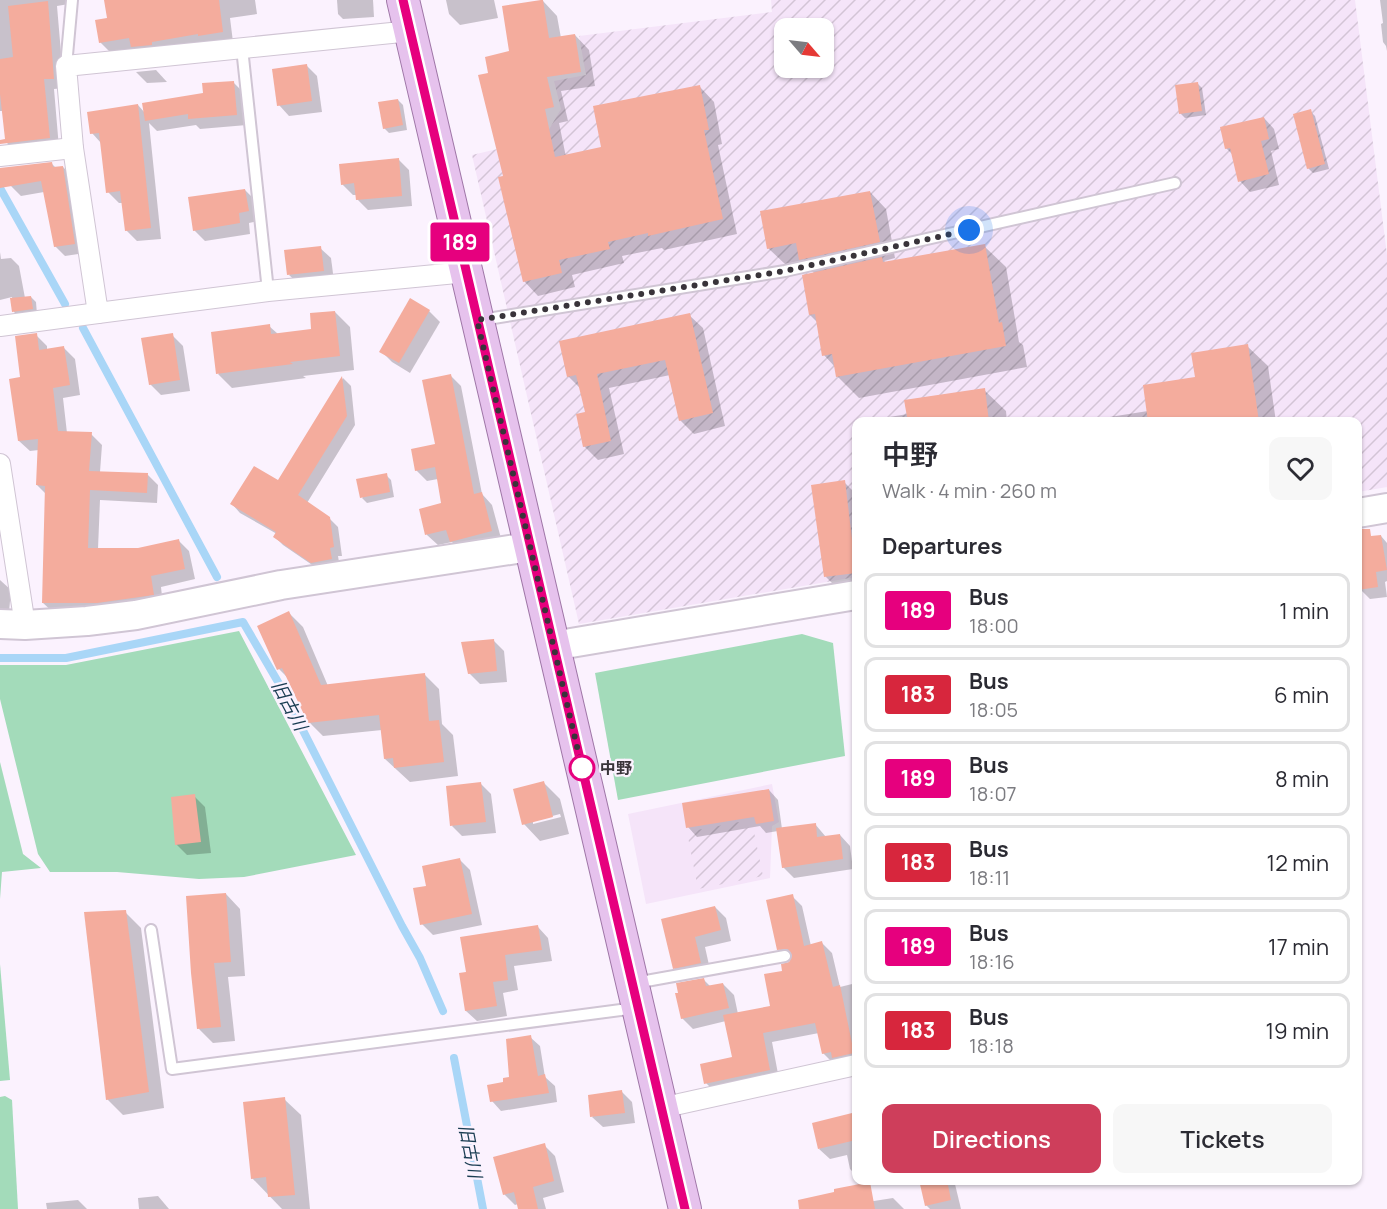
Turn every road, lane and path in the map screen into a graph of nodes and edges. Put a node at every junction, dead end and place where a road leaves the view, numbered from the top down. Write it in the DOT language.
graph roads {
  1 [pos="72,0"];
  2 [pos="403,0"];
  3 [pos="411,31"];
  4 [pos="242,48"];
  5 [pos="66,66"];
  6 [pos="73,148"];
  7 [pos="0,156"];
  8 [pos="1175,183"];
  9 [pos="467,272"];
  10 [pos="268,291"];
  11 [pos="98,313"];
  12 [pos="477,320"];
  13 [pos="0,326"];
  14 [pos="0,464"];
  15 [pos="1387,508"];
  16 [pos="1362,512"];
  17 [pos="529,547"];
  18 [pos="852,596"];
  19 [pos="12,624"];
  20 [pos="553,646"];
  21 [pos="151,930"];
  22 [pos="785,956"];
  23 [pos="636,996"];
  24 [pos="852,1066"];
  25 [pos="661,1108"];
  26 [pos="685,1209"];
  1 -- 5 [label="lane"];
  2 -- 3 [label="main road"];
  3 -- 4 [label="street"];
  3 -- 9 [label="main road"];
  4 -- 5 [label="street"];
  4 -- 10 [label="lane"];
  5 -- 6 [label="street"];
  6 -- 7 [label="street"];
  6 -- 11 [label="street"];
  8 -- 12 [label="lane"];
  9 -- 10 [label="street"];
  9 -- 12 [label="main road"];
  10 -- 11 [label="street"];
  11 -- 13 [label="street"];
  12 -- 17 [label="main road"];
  14 -- 19 [label="street"];
  15 -- 16 [label="street"];
  17 -- 19 [label="street"];
  17 -- 20 [label="main road"];
  18 -- 20 [label="street"];
  20 -- 23 [label="main road"];
  21 -- 23 [label="lane"];
  22 -- 23 [label="lane"];
  23 -- 25 [label="main road"];
  24 -- 25 [label="street"];
  25 -- 26 [label="main road"];
}
